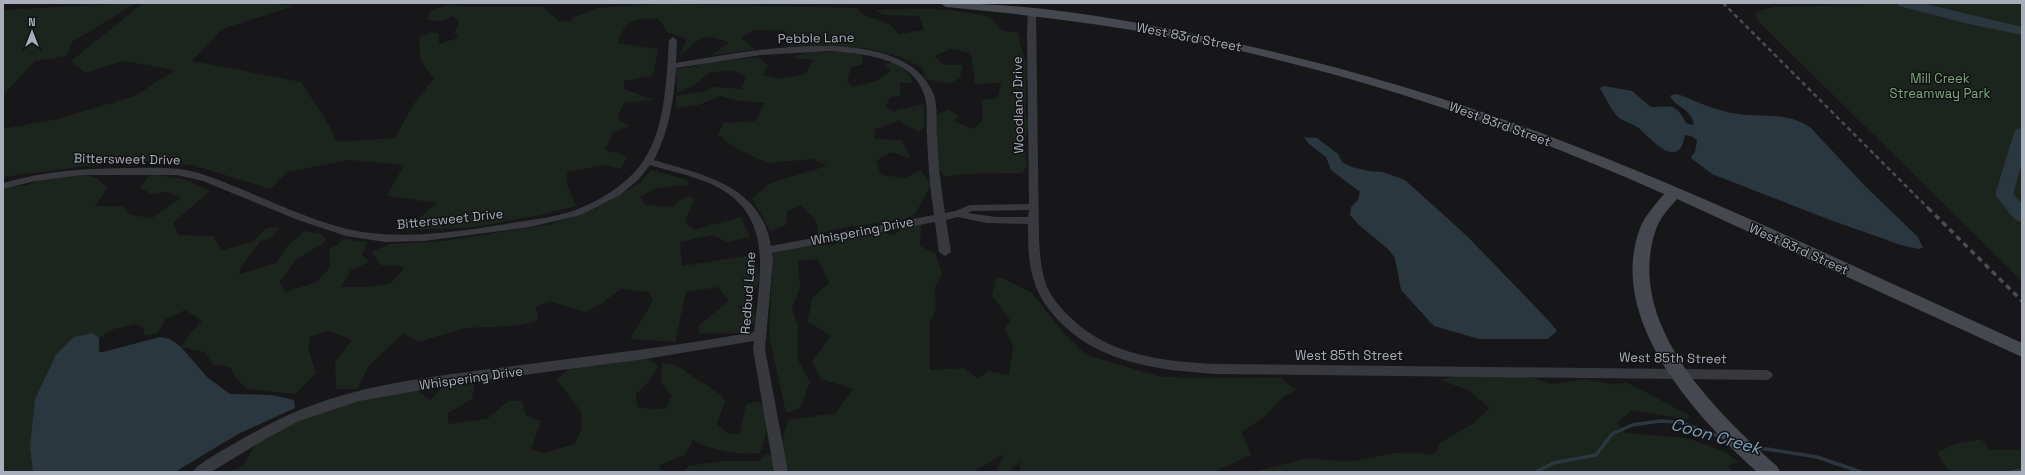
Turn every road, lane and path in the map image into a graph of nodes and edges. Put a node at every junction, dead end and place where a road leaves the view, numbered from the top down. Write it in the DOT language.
graph roads {
  1 [pos="946,3"];
  2 [pos="1032,7"];
  3 [pos="673,40"];
  4 [pos="672,66"];
  5 [pos="648,161"];
  6 [pos="3,186"];
  7 [pos="1674,192"];
  8 [pos="1034,207"];
  9 [pos="958,214"];
  10 [pos="941,216"];
  11 [pos="1034,220"];
  12 [pos="767,250"];
  13 [pos="946,252"];
  14 [pos="758,336"];
  15 [pos="2022,350"];
  16 [pos="1679,373"];
  17 [pos="1767,375"];
  18 [pos="200,472"];
  19 [pos="781,472"];
  20 [pos="1770,472"];
  1 -- 2 [label="main road, West 83rd Street"];
  2 -- 7 [label="main road, West 83rd Street"];
  2 -- 8 [label="street, Woodland Drive"];
  3 -- 4 [label="street, Bittersweet Drive"];
  4 -- 5 [label="street, Bittersweet Drive"];
  4 -- 10 [label="street, Pebble Lane"];
  5 -- 6 [label="street, Bittersweet Drive"];
  5 -- 12 [label="street, Redbud Lane"];
  7 -- 15 [label="main road, West 83rd Street"];
  7 -- 16 [label="main road"];
  8 -- 9 [label="street, Whispering Drive"];
  8 -- 11 [label="street, West 85th Street"];
  9 -- 10 [label="street, Whispering Drive"];
  9 -- 11 [label="street, Whispering Drive"];
  10 -- 12 [label="street, Whispering Drive"];
  10 -- 13 [label="street, Pebble Lane"];
  11 -- 16 [label="street, West 85th Street"];
  12 -- 14 [label="street, Redbud Lane"];
  14 -- 18 [label="street, Whispering Drive"];
  14 -- 19 [label="street, Redbud Lane"];
  16 -- 17 [label="street, West 85th Street"];
  16 -- 20 [label="main road"];
}
